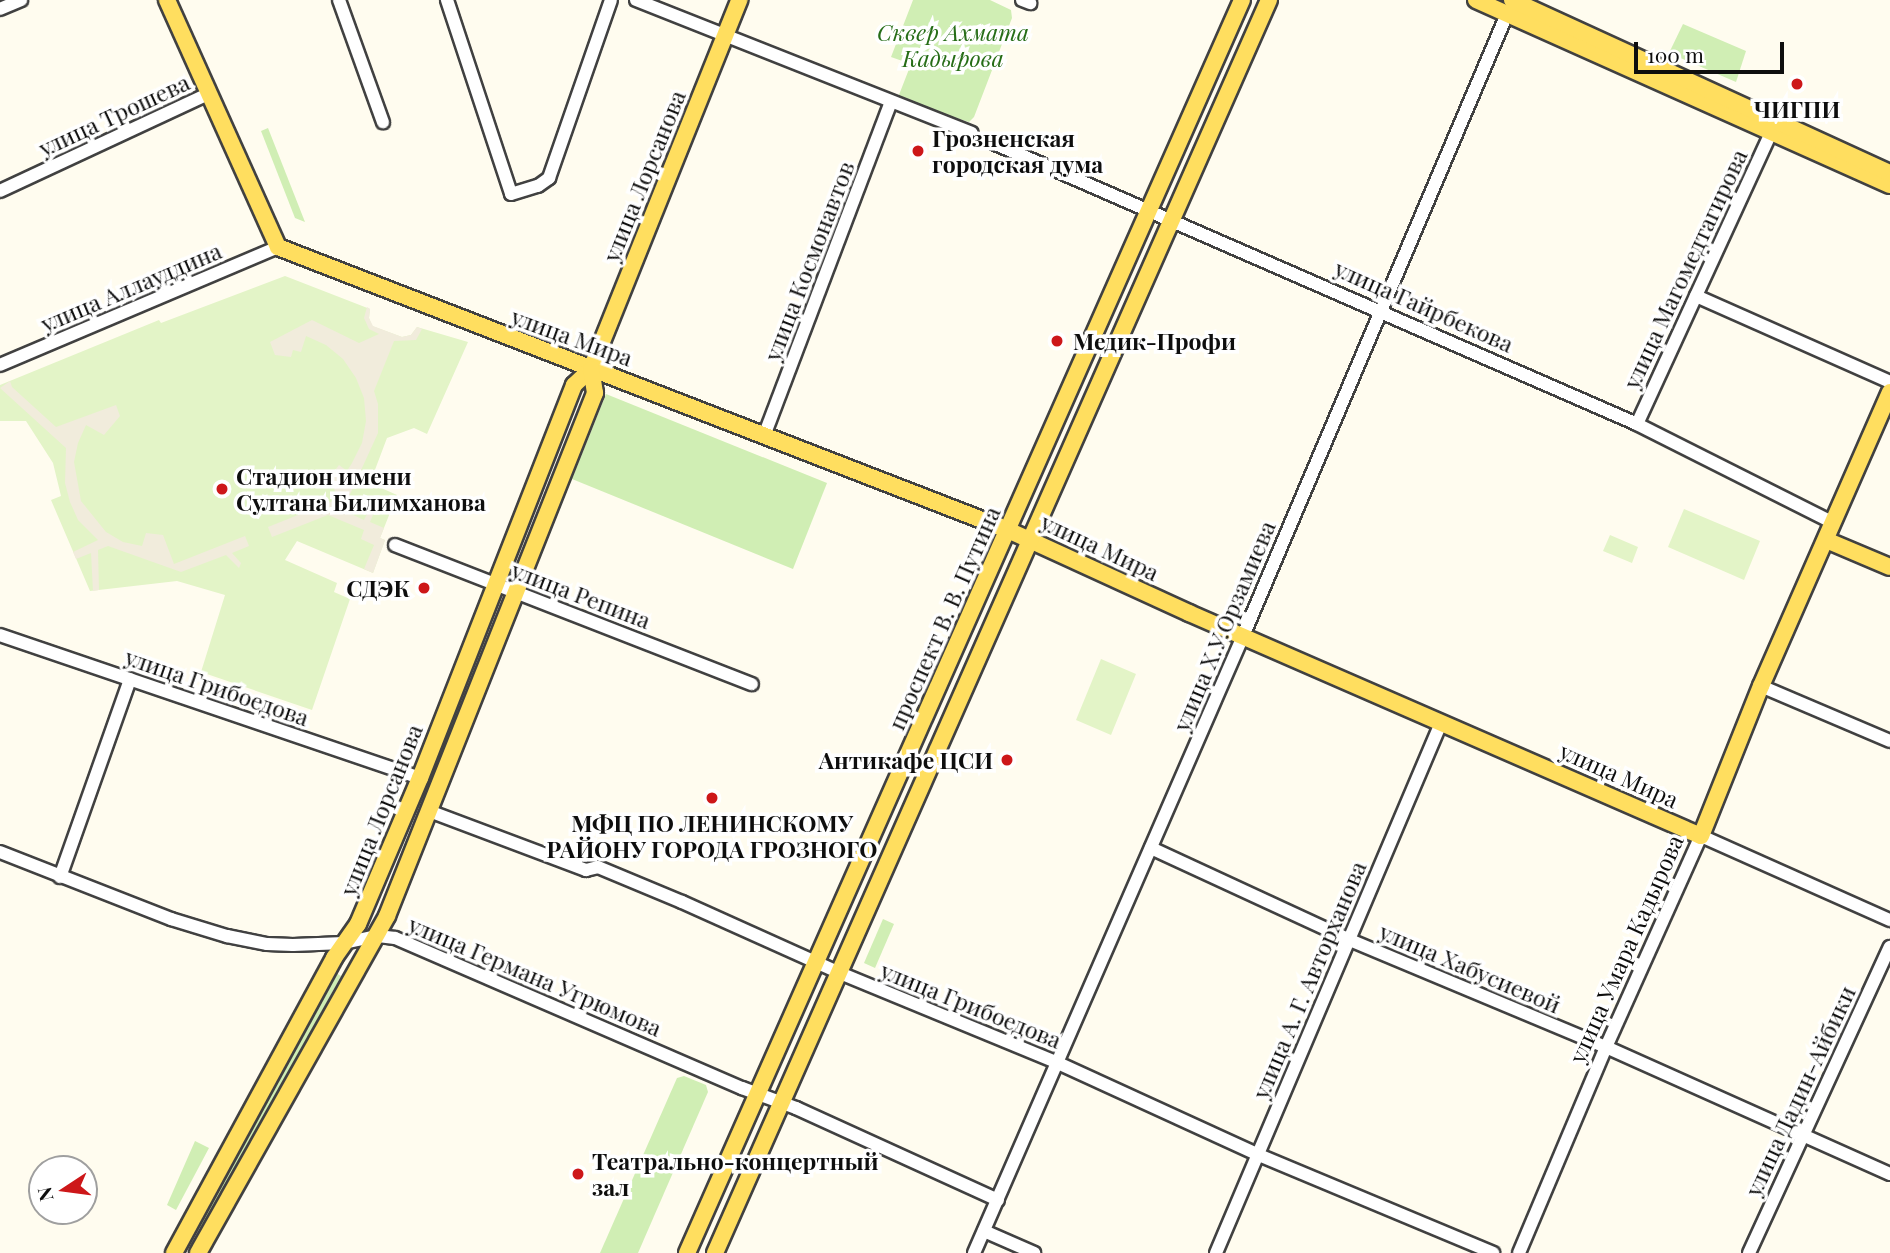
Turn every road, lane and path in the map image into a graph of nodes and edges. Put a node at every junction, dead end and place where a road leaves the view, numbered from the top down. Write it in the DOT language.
graph roads {
  1 [pos="21,0"];
  2 [pos="167,0"];
  3 [pos="339,0"];
  4 [pos="447,0"];
  5 [pos="611,0"];
  6 [pos="636,0"];
  7 [pos="739,0"];
  8 [pos="1241,0"];
  9 [pos="1269,0"];
  10 [pos="1476,0"];
  11 [pos="1511,5"];
  12 [pos="0,9"];
  13 [pos="724,37"];
  14 [pos="208,94"];
  15 [pos="891,102"];
  16 [pos="383,122"];
  17 [pos="1771,132"];
  18 [pos="972,133"];
  19 [pos="991,142"];
  20 [pos="1890,173"];
  21 [pos="1890,186"];
  22 [pos="1,187"];
  23 [pos="1150,210"];
  24 [pos="1174,221"];
  25 [pos="278,247"];
  26 [pos="1696,296"];
  27 [pos="1379,312"];
  28 [pos="0,365"];
  29 [pos="591,369"];
  30 [pos="1890,382"];
  31 [pos="1890,393"];
  32 [pos="1637,424"];
  33 [pos="764,436"];
  34 [pos="1834,523"];
  35 [pos="1008,530"];
  36 [pos="1826,540"];
  37 [pos="1032,541"];
  38 [pos="395,545"];
  39 [pos="1890,567"];
  40 [pos="496,584"];
  41 [pos="516,592"];
  42 [pos="0,635"];
  43 [pos="1243,636"];
  44 [pos="130,679"];
  45 [pos="752,684"];
  46 [pos="1761,686"];
  47 [pos="1441,723"];
  48 [pos="1890,741"];
  49 [pos="420,778"];
  50 [pos="429,811"];
  51 [pos="1701,836"];
  52 [pos="1151,848"];
  53 [pos="0,852"];
  54 [pos="60,877"];
  55 [pos="1890,920"];
  56 [pos="378,936"];
  57 [pos="1350,940"];
  58 [pos="344,943"];
  59 [pos="1890,947"];
  60 [pos="816,963"];
  61 [pos="840,973"];
  62 [pos="1606,1047"];
  63 [pos="1058,1063"];
  64 [pos="758,1094"];
  65 [pos="781,1104"];
  66 [pos="1802,1136"];
  67 [pos="1259,1155"];
  68 [pos="1890,1174"];
  69 [pos="998,1200"];
  70 [pos="984,1231"];
  71 [pos="174,1253"];
  72 [pos="198,1253"];
  73 [pos="687,1253"];
  74 [pos="715,1253"];
  75 [pos="974,1253"];
  76 [pos="1034,1253"];
  77 [pos="1216,1253"];
  78 [pos="1493,1253"];
  79 [pos="1519,1253"];
  80 [pos="1749,1253"];
  1 -- 12 [label="street"];
  2 -- 14 [label="main road"];
  3 -- 16 [label="street"];
  4 -- 5 [label="street"];
  6 -- 13 [label="street"];
  7 -- 13 [label="main road, улица Лорсанова"];
  8 -- 23 [label="main road, проспект В. В. Путина"];
  9 -- 24 [label="main road"];
  10 -- 11 [label="main road"];
  11 -- 17 [label="main road"];
  11 -- 20 [label="main road"];
  11 -- 27 [label="street, улица Х.У.Орзамиева"];
  13 -- 15 [label="street"];
  13 -- 29 [label="main road, улица Лорсанова"];
  14 -- 22 [label="street, улица Трошева"];
  14 -- 25 [label="main road"];
  15 -- 18 [label="street"];
  15 -- 33 [label="street, улица Космонавтов"];
  17 -- 21 [label="main road"];
  17 -- 26 [label="street, улица Магомедтагирова"];
  19 -- 23 [label="street, улица Гайрбекова"];
  23 -- 24 [label="street, улица Гайрбекова"];
  23 -- 35 [label="main road, проспект В. В. Путина"];
  24 -- 27 [label="street, улица Гайрбекова"];
  24 -- 37 [label="main road"];
  25 -- 28 [label="street, улица Аллауддина"];
  25 -- 29 [label="main road, улица Мира"];
  26 -- 30 [label="street"];
  26 -- 32 [label="street, улица Магомедтагирова"];
  27 -- 32 [label="street, улица Гайрбекова"];
  27 -- 43 [label="street, улица Х.У.Орзамиева"];
  29 -- 33 [label="main road, улица Мира"];
  29 -- 40 [label="main road, улица Лорсанова"];
  29 -- 41 [label="main road, улица Лорсанова"];
  31 -- 34 [label="main road, улица Умара Кадырова"];
  32 -- 34 [label="street, улица Гайрбекова"];
  33 -- 35 [label="main road, улица Мира"];
  34 -- 36 [label="main road, улица Умара Кадырова"];
  35 -- 37 [label="main road, улица Мира"];
  35 -- 60 [label="main road, проспект В. В. Путина"];
  36 -- 39 [label="main road"];
  36 -- 46 [label="main road, улица Умара Кадырова"];
  37 -- 43 [label="main road, улица Мира"];
  37 -- 61 [label="main road"];
  38 -- 40 [label="street, улица Репина"];
  40 -- 41 [label="street, улица Репина"];
  40 -- 49 [label="main road, улица Лорсанова"];
  41 -- 45 [label="street, улица Репина"];
  41 -- 50 [label="main road, улица Лорсанова"];
  42 -- 44 [label="street, улица Грибоедова"];
  43 -- 47 [label="main road, улица Мира"];
  43 -- 52 [label="street, улица Х.У.Орзамиева"];
  44 -- 49 [label="street, улица Грибоедова"];
  44 -- 54 [label="street"];
  46 -- 48 [label="street"];
  46 -- 51 [label="main road, улица Умара Кадырова"];
  47 -- 51 [label="main road, улица Мира"];
  47 -- 57 [label="street, улица А. Г. Авторханова"];
  49 -- 58 [label="main road, улица Лорсанова"];
  50 -- 56 [label="main road, улица Лорсанова"];
  50 -- 60 [label="street, улица Грибоедова"];
  51 -- 55 [label="street, улица Мира"];
  51 -- 62 [label="street, улица Умара Кадырова"];
  52 -- 57 [label="street, улица Хабусиевой"];
  52 -- 63 [label="street, улица Х.У.Орзамиева"];
  53 -- 54 [label="street, улица Германа Угрюмова"];
  54 -- 58 [label="street, улица Германа Угрюмова"];
  56 -- 58 [label="street, улица Германа Угрюмова"];
  56 -- 64 [label="street, улица Германа Угрюмова"];
  56 -- 72 [label="main road, улица Лорсанова"];
  57 -- 62 [label="street, улица Хабусиевой"];
  57 -- 67 [label="street, улица А. Г. Авторханова"];
  58 -- 71 [label="main road, улица Лорсанова"];
  59 -- 66 [label="street, улица Дадин-Айбики"];
  60 -- 61 [label="street, улица Грибоедова"];
  60 -- 64 [label="main road, проспект В. В. Путина"];
  61 -- 63 [label="street, улица Грибоедова"];
  61 -- 65 [label="main road"];
  62 -- 66 [label="street, улица Хабусиевой"];
  62 -- 79 [label="street, улица Умара Кадырова"];
  63 -- 67 [label="street, улица Грибоедова"];
  63 -- 69 [label="street, улица Х.У.Орзамиева"];
  64 -- 65 [label="street, улица Германа Угрюмова"];
  64 -- 73 [label="main road, проспект В. В. Путина"];
  65 -- 69 [label="street, улица Германа Угрюмова"];
  65 -- 74 [label="main road"];
  66 -- 68 [label="street, улица Хабусиевой"];
  66 -- 80 [label="street, улица Дадин-Айбики"];
  67 -- 77 [label="street, улица А. Г. Авторханова"];
  67 -- 78 [label="street, улица Грибоедова"];
  69 -- 70 [label="street, улица Х.У.Орзамиева"];
  70 -- 75 [label="street, улица Х.У.Орзамиева"];
  70 -- 76 [label="street"];
}
